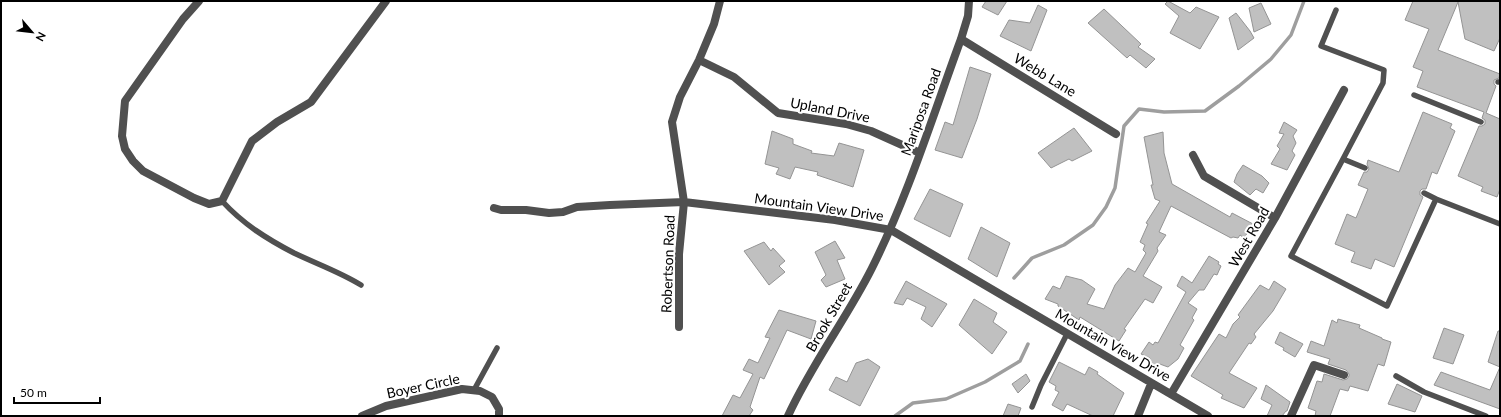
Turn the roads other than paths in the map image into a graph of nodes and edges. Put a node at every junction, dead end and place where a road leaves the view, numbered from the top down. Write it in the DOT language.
graph roads {
  1 [pos="199,1"];
  2 [pos="386,1"];
  3 [pos="720,1"];
  4 [pos="969,1"];
  5 [pos="1336,10"];
  6 [pos="961,39"];
  7 [pos="699,60"];
  8 [pos="1344,90"];
  9 [pos="1414,95"];
  10 [pos="1481,122"];
  11 [pos="1116,134"];
  12 [pos="920,152"];
  13 [pos="1193,155"];
  14 [pos="1342,159"];
  15 [pos="1365,168"];
  16 [pos="1424,194"];
  17 [pos="1436,199"];
  18 [pos="222,201"];
  19 [pos="684,202"];
  20 [pos="494,208"];
  21 [pos="1275,218"];
  22 [pos="1500,224"];
  23 [pos="891,230"];
  24 [pos="361,285"];
  25 [pos="679,327"];
  26 [pos="1067,334"];
  27 [pos="497,348"];
  28 [pos="1344,375"];
  29 [pos="1396,376"];
  30 [pos="1151,384"];
  31 [pos="474,390"];
  32 [pos="1171,394"];
  33 [pos="1032,407"];
  34 [pos="362,416"];
  35 [pos="499,416"];
  36 [pos="788,416"];
  37 [pos="1138,416"];
  38 [pos="1208,416"];
  39 [pos="1291,416"];
  40 [pos="1486,416"];
  1 -- 18 [label="street"];
  2 -- 18 [label="street"];
  3 -- 7 [label="street"];
  4 -- 6 [label="street, Mariposa Road"];
  5 -- 14 [label="lane"];
  6 -- 11 [label="street, Webb Lane"];
  6 -- 12 [label="street, Mariposa Road"];
  7 -- 12 [label="street, Upland Drive"];
  7 -- 19 [label="street"];
  8 -- 21 [label="street, West Road"];
  9 -- 10 [label="lane"];
  12 -- 23 [label="street, Mariposa Road"];
  13 -- 21 [label="street"];
  14 -- 15 [label="lane"];
  14 -- 17 [label="lane"];
  16 -- 17 [label="lane"];
  17 -- 22 [label="lane"];
  18 -- 24 [label="lane"];
  19 -- 20 [label="street, Mountain View Drive"];
  19 -- 23 [label="street, Mountain View Drive"];
  19 -- 25 [label="street, Robertson Road"];
  21 -- 32 [label="street, West Road"];
  23 -- 26 [label="street, Mountain View Drive"];
  23 -- 36 [label="street, Brook Street"];
  26 -- 30 [label="street, Mountain View Drive"];
  26 -- 33 [label="lane"];
  27 -- 31 [label="lane"];
  28 -- 39 [label="street"];
  29 -- 40 [label="lane"];
  30 -- 32 [label="street, Mountain View Drive"];
  30 -- 37 [label="street"];
  31 -- 34 [label="street, Boyer Circle"];
  31 -- 35 [label="street, Boyer Circle"];
  32 -- 38 [label="street, Mountain View Drive"];
}
